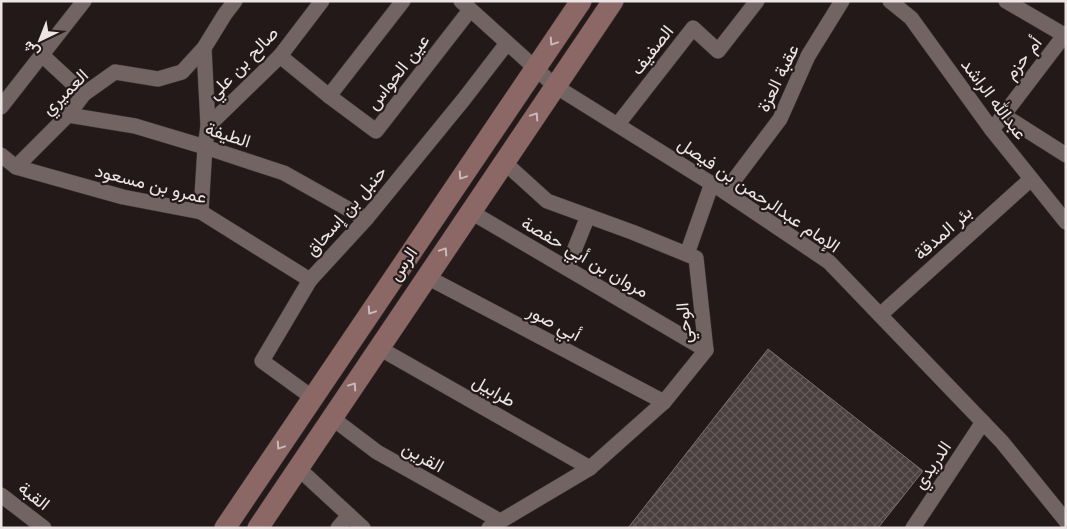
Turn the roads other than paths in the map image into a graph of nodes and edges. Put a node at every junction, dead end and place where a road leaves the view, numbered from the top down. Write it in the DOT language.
graph roads {
  1 [pos="84,1"];
  2 [pos="235,1"];
  3 [pos="322,1"];
  4 [pos="403,1"];
  5 [pos="581,1"];
  6 [pos="613,1"];
  7 [pos="757,1"];
  8 [pos="842,1"];
  9 [pos="890,1"];
  10 [pos="1006,1"];
  11 [pos="463,4"];
  12 [pos="1065,35"];
  13 [pos="507,43"];
  14 [pos="204,48"];
  15 [pos="42,55"];
  16 [pos="280,56"];
  17 [pos="535,68"];
  18 [pos="555,86"];
  19 [pos="84,94"];
  20 [pos="328,96"];
  21 [pos="1,107"];
  22 [pos="68,115"];
  23 [pos="1003,115"];
  24 [pos="618,124"];
  25 [pos="208,126"];
  26 [pos="992,130"];
  27 [pos="205,147"];
  28 [pos="1,155"];
  29 [pos="1066,155"];
  30 [pos="504,162"];
  31 [pos="16,167"];
  32 [pos="1031,180"];
  33 [pos="712,184"];
  34 [pos="725,192"];
  35 [pos="201,212"];
  36 [pos="471,212"];
  37 [pos="588,216"];
  38 [pos="366,219"];
  39 [pos="1066,222"];
  40 [pos="686,254"];
  41 [pos="566,268"];
  42 [pos="427,277"];
  43 [pos="310,280"];
  44 [pos="880,315"];
  45 [pos="379,348"];
  46 [pos="706,350"];
  47 [pos="313,398"];
  48 [pos="664,402"];
  49 [pos="332,418"];
  50 [pos="983,422"];
  51 [pos="298,468"];
  52 [pos="590,468"];
  53 [pos="1,495"];
  54 [pos="349,515"];
  55 [pos="1066,521"];
  56 [pos="495,525"];
  57 [pos="44,528"];
  58 [pos="225,528"];
  59 [pos="258,528"];
  60 [pos="338,528"];
  61 [pos="363,528"];
  62 [pos="912,528"];
  1 -- 15 [label="street"];
  2 -- 14 [label="street, العميري"];
  3 -- 16 [label="street, صالح بن علي"];
  4 -- 20 [label="street"];
  5 -- 17 [label="street, الرس, one-way"];
  6 -- 18 [label="street, الرس"];
  7 -- 24 [label="street, الصفيف"];
  8 -- 34 [label="street, عقبة العزة"];
  9 -- 26 [label="street, عبدالله الراشد"];
  10 -- 12 [label="street"];
  11 -- 13 [label="street, الإمام عبدالرحمن بن فيصل"];
  11 -- 20 [label="street, عين الحواس"];
  12 -- 23 [label="street, أم حزم"];
  13 -- 17 [label="street, الإمام عبدالرحمن بن فيصل"];
  13 -- 38 [label="street, حنبل بن إسحاق"];
  14 -- 19 [label="street, العميري"];
  14 -- 25 [label="street"];
  15 -- 19 [label="street"];
  15 -- 21 [label="street"];
  16 -- 20 [label="street, عين الحواس"];
  16 -- 25 [label="street, صالح بن علي"];
  17 -- 18 [label="street, الإمام عبدالرحمن بن فيصل"];
  17 -- 47 [label="street, الرس, one-way"];
  18 -- 24 [label="street, الإمام عبدالرحمن بن فيصل"];
  30 -- 18 [label="street, الرس, one-way"];
  19 -- 22 [label="street, العميري"];
  22 -- 27 [label="street, الطيفة"];
  22 -- 31 [label="street, العميري"];
  23 -- 26 [label="street, أم حزم"];
  23 -- 29 [label="street"];
  24 -- 33 [label="street, الإمام عبدالرحمن بن فيصل"];
  25 -- 27 [label="street"];
  26 -- 32 [label="street, عبدالله الراشد"];
  27 -- 35 [label="street"];
  27 -- 38 [label="street, الطيفة"];
  28 -- 31 [label="street, عمرو بن مسعود"];
  30 -- 36 [label="street, الرس"];
  30 -- 37 [label="street"];
  31 -- 35 [label="street, عمرو بن مسعود"];
  32 -- 39 [label="street, عبدالله الراشد"];
  32 -- 44 [label="street, بئر المدقة"];
  33 -- 34 [label="street, الإمام عبدالرحمن بن فيصل"];
  33 -- 40 [label="street"];
  34 -- 44 [label="street, الإمام عبدالرحمن بن فيصل"];
  35 -- 43 [label="street, عمرو بن مسعود"];
  36 -- 41 [label="street, مروان بن أبي حفصة"];
  42 -- 36 [label="street, الرس, one-way"];
  37 -- 40 [label="street"];
  37 -- 41 [label="street"];
  38 -- 43 [label="street, حنبل بن إسحاق"];
  40 -- 46 [label="street, الوحي"];
  41 -- 46 [label="street, مروان بن أبي حفصة"];
  42 -- 45 [label="street, الرس"];
  42 -- 48 [label="street, أبي صور"];
  43 -- 47 [label="street, حنبل بن إسحاق"];
  44 -- 50 [label="street, الإمام عبدالرحمن بن فيصل"];
  49 -- 45 [label="street, الرس, one-way"];
  45 -- 52 [label="street, طرابيل"];
  46 -- 48 [label="street, الوحي"];
  47 -- 58 [label="street, الرس, one-way"];
  48 -- 52 [label="street, الوحي"];
  49 -- 51 [label="street, الرس"];
  49 -- 56 [label="street, القرين"];
  50 -- 55 [label="street, الإمام عبدالرحمن بن فيصل"];
  50 -- 62 [label="street, الدريدي"];
  51 -- 54 [label="street"];
  51 -- 59 [label="street, الرس"];
  52 -- 56 [label="street, الوحي"];
  53 -- 57 [label="street, القبة"];
  54 -- 60 [label="street"];
  54 -- 61 [label="street"];
}
